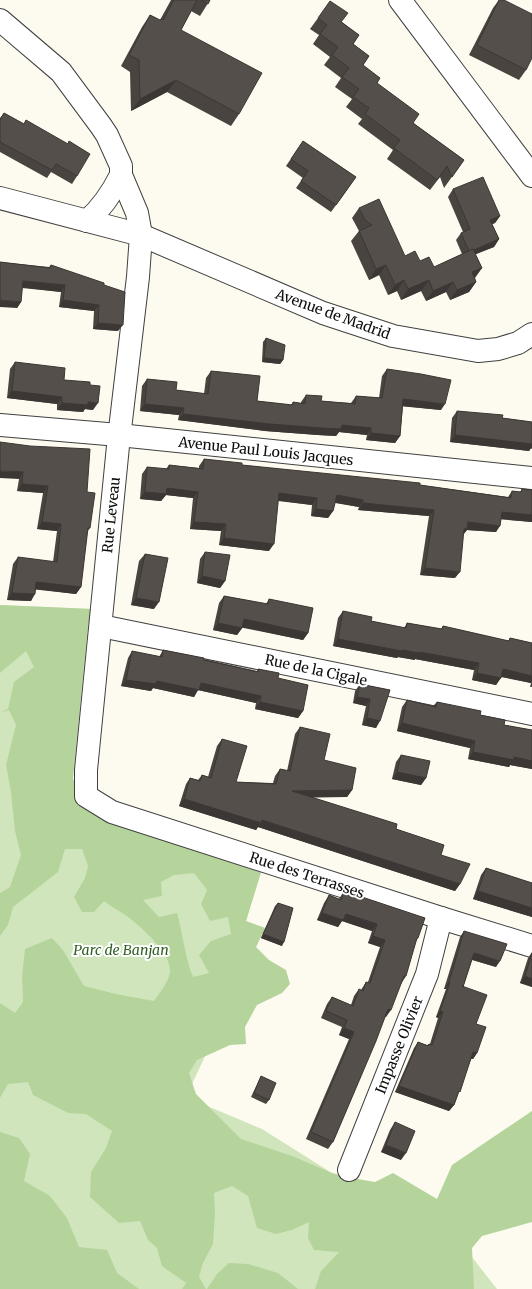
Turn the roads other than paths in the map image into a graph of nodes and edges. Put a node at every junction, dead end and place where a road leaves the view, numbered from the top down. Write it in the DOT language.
graph roads {
  1 [pos="400,0"];
  2 [pos="0,20"];
  3 [pos="121,175"];
  4 [pos="532,176"];
  5 [pos="0,198"];
  6 [pos="87,221"];
  7 [pos="141,235"];
  8 [pos="532,334"];
  9 [pos="0,425"];
  10 [pos="119,435"];
  11 [pos="532,478"];
  12 [pos="100,626"];
  13 [pos="532,714"];
  14 [pos="86,796"];
  15 [pos="441,918"];
  16 [pos="532,946"];
  17 [pos="349,1170"];
  1 -- 4 [label="street"];
  2 -- 3 [label="street, Rue Leveau"];
  3 -- 6 [label="street"];
  3 -- 7 [label="street, Rue Leveau"];
  5 -- 6 [label="street, Avenue de Madrid"];
  6 -- 7 [label="street, Avenue de Madrid"];
  7 -- 8 [label="street, Avenue de Madrid"];
  7 -- 10 [label="street, Rue Leveau"];
  9 -- 10 [label="street, Avenue Paul Louis Jacques"];
  10 -- 11 [label="street, Avenue Paul Louis Jacques"];
  10 -- 12 [label="street, Rue Leveau"];
  12 -- 13 [label="street, Rue de la Cigale"];
  12 -- 14 [label="street, Rue Leveau"];
  14 -- 15 [label="street, Rue des Terrasses"];
  15 -- 16 [label="street, Rue des Terrasses"];
  15 -- 17 [label="street, Impasse Olivier"];
}
